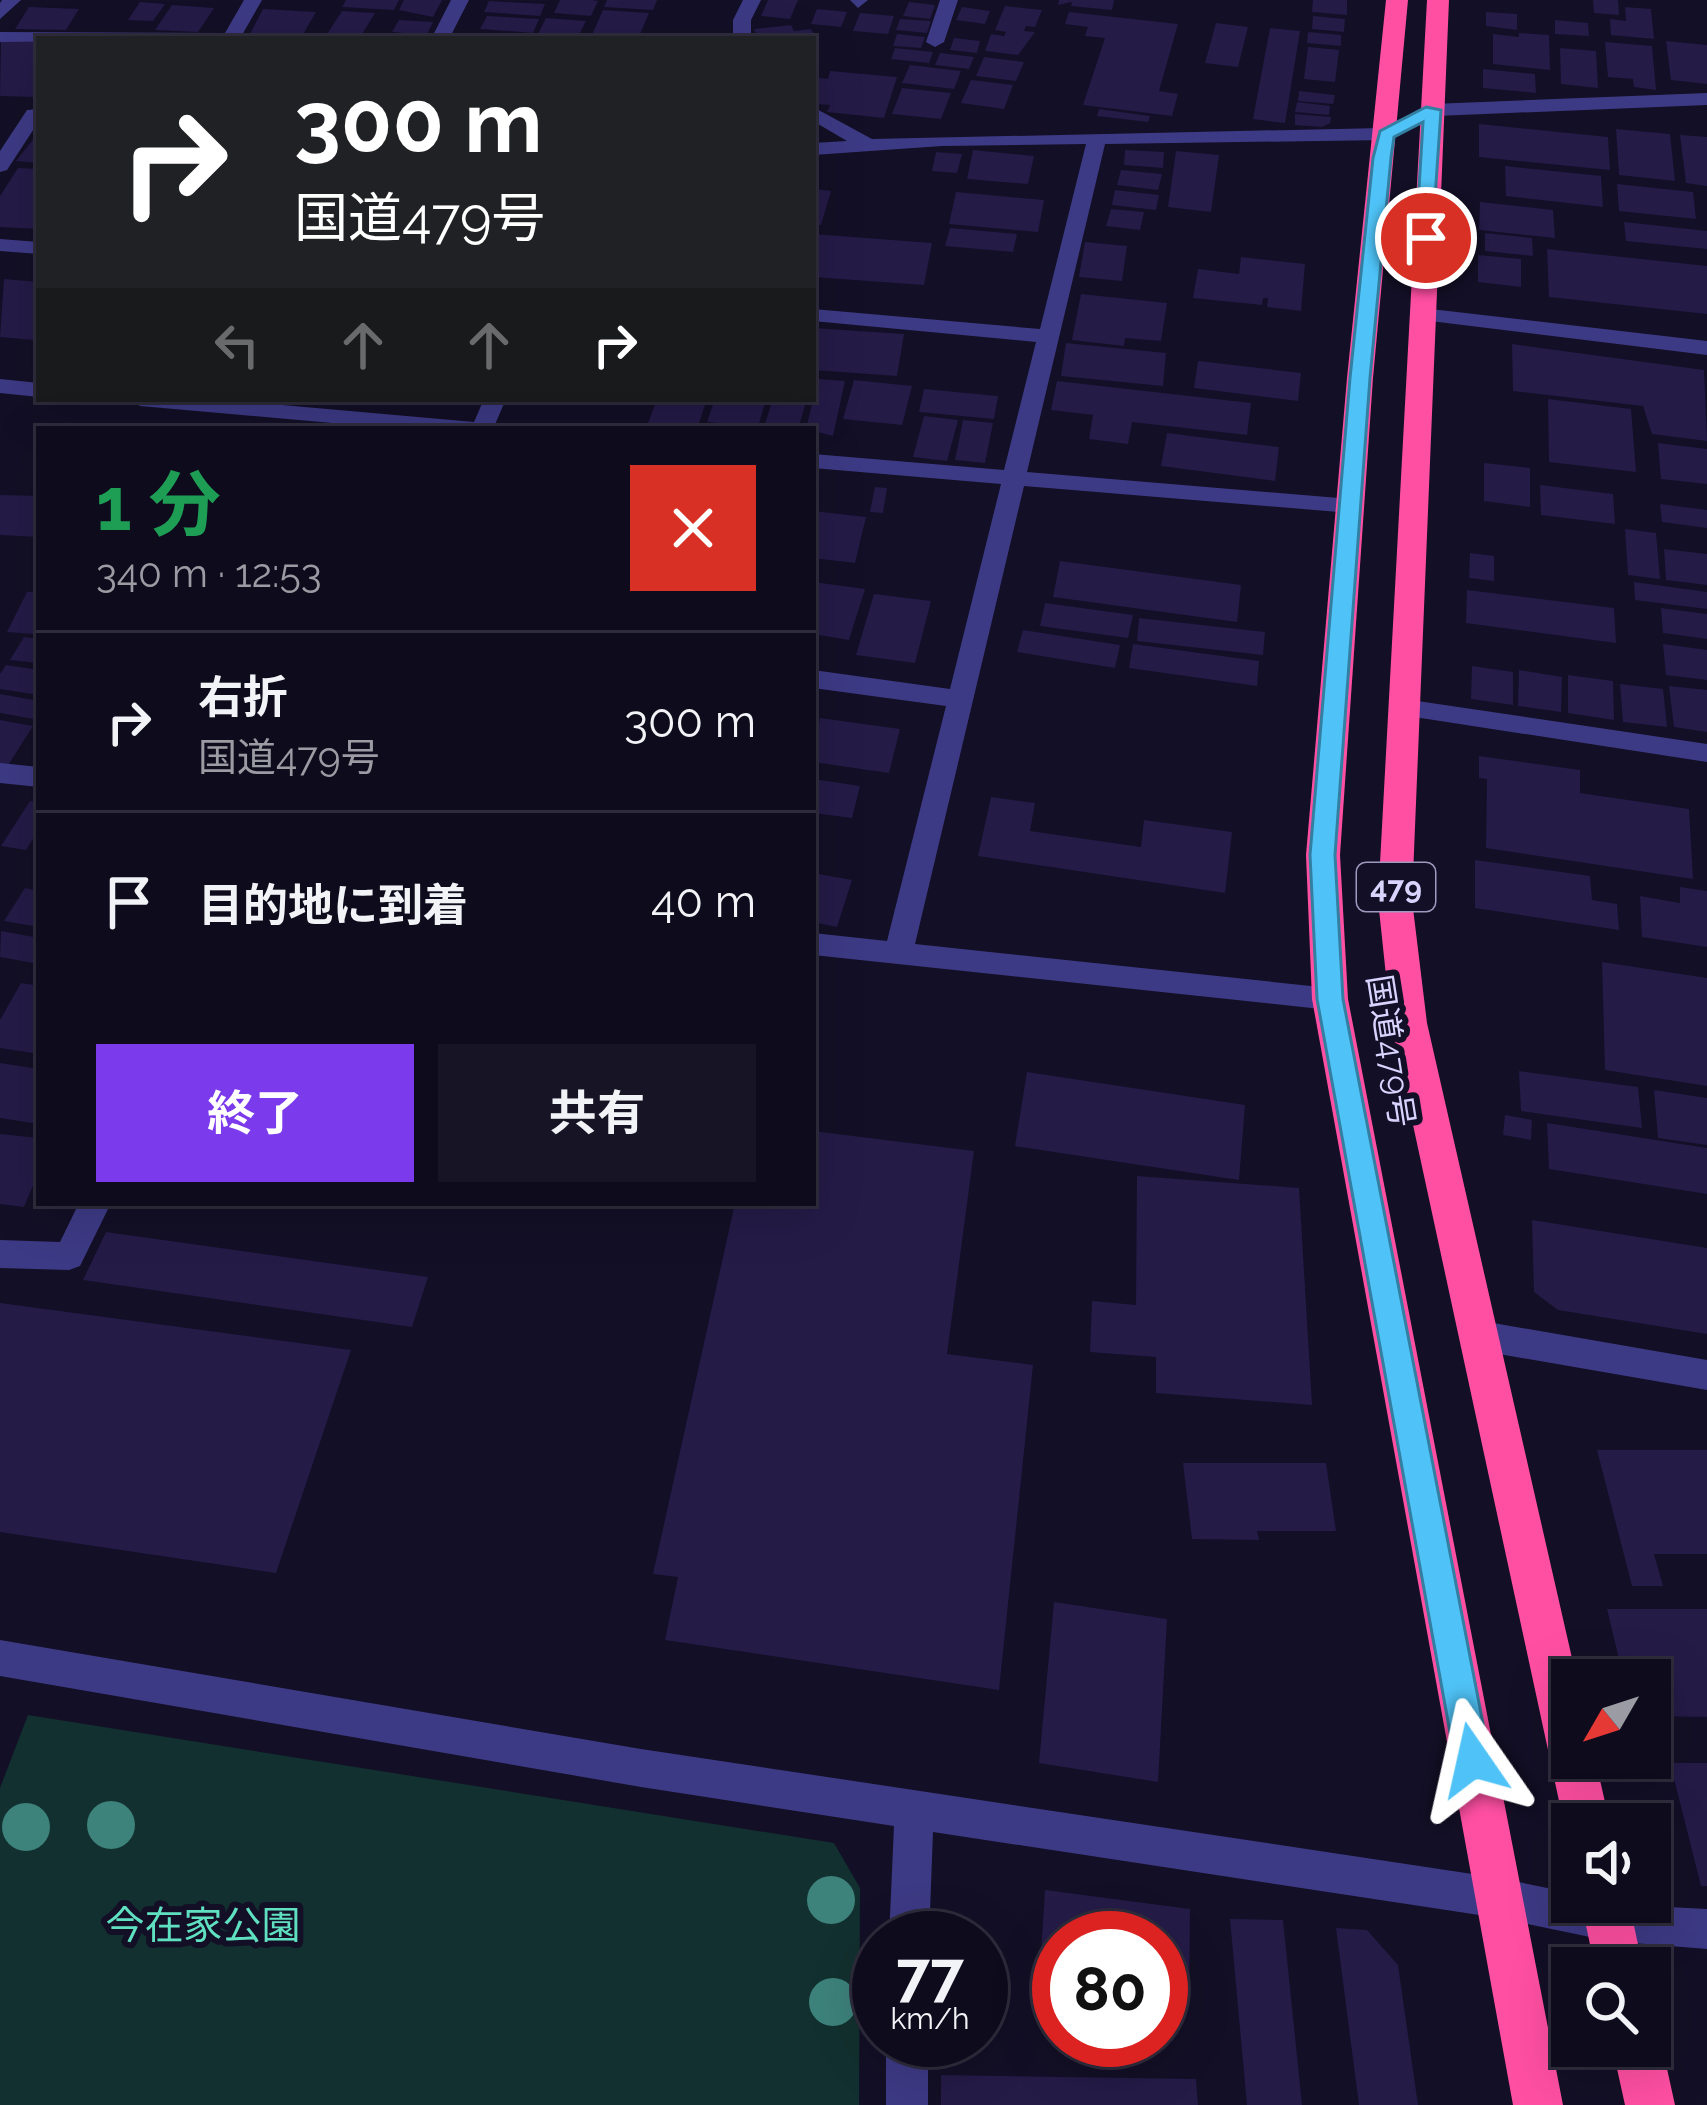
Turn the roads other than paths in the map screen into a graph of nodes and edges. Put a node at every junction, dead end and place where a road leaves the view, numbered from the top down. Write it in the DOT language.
graph roads {
  1 [pos="12,0"];
  2 [pos="253,0"];
  3 [pos="460,0"];
  4 [pos="752,0"];
  5 [pos="949,0"];
  6 [pos="1397,0"];
  7 [pos="1438,0"];
  8 [pos="0,14"];
  9 [pos="235,36"];
  10 [pos="442,36"];
  11 [pos="742,36"];
  12 [pos="0,37"];
  13 [pos="36,37"];
  14 [pos="935,42"];
  15 [pos="1707,100"];
  16 [pos="1432,110"];
  17 [pos="30,114"];
  18 [pos="816,115"];
  19 [pos="1386,134"];
  20 [pos="1096,137"];
  21 [pos="868,145"];
  22 [pos="816,149"];
  23 [pos="0,166"];
  24 [pos="0,245"];
  25 [pos="36,248"];
  26 [pos="816,314"];
  27 [pos="1422,314"];
  28 [pos="1047,336"];
  29 [pos="1707,348"];
  30 [pos="0,386"];
  31 [pos="36,390"];
  32 [pos="174,402"];
  33 [pos="230,407"];
  34 [pos="219,426"];
  35 [pos="445,426"];
  36 [pos="816,461"];
  37 [pos="1011,480"];
  38 [pos="1352,506"];
  39 [pos="816,679"];
  40 [pos="959,699"];
  41 [pos="1404,708"];
  42 [pos="1707,753"];
  43 [pos="0,773"];
  44 [pos="36,777"];
  45 [pos="816,944"];
  46 [pos="898,955"];
  47 [pos="1330,999"];
  48 [pos="94,1206"];
  49 [pos="0,1254"];
  50 [pos="1476,1335"];
  51 [pos="1707,1375"];
  52 [pos="0,1658"];
  53 [pos="1551,1665"];
  54 [pos="914,1808"];
  55 [pos="1499,1898"];
  56 [pos="1551,1904"];
  57 [pos="910,1911"];
  58 [pos="1671,1923"];
  59 [pos="1707,1929"];
  60 [pos="908,2067"];
  61 [pos="1642,2067"];
  62 [pos="907,2105"];
  63 [pos="1538,2105"];
  64 [pos="1650,2105"];
  1 -- 8 [label="street"];
  2 -- 9 [label="street"];
  3 -- 10 [label="street"];
  4 -- 11 [label="street"];
  5 -- 14 [label="street"];
  6 -- 19 [label="highway, 国道479号 / 479"];
  7 -- 16 [label="highway, 国道479号 / 479"];
  12 -- 13 [label="street"];
  15 -- 16 [label="street"];
  16 -- 19 [label="street"];
  16 -- 27 [label="highway, 国道479号 / 479"];
  17 -- 23 [label="street"];
  18 -- 21 [label="street"];
  19 -- 20 [label="street"];
  19 -- 38 [label="highway, 国道479号 / 479"];
  20 -- 21 [label="street"];
  20 -- 28 [label="street"];
  21 -- 22 [label="street"];
  24 -- 25 [label="street"];
  26 -- 28 [label="street"];
  27 -- 29 [label="street"];
  27 -- 41 [label="highway, 国道479号 / 479"];
  28 -- 37 [label="street"];
  30 -- 31 [label="street"];
  32 -- 33 [label="street"];
  33 -- 34 [label="street"];
  33 -- 35 [label="street"];
  36 -- 37 [label="street"];
  37 -- 38 [label="street"];
  37 -- 40 [label="street"];
  38 -- 47 [label="highway, 国道479号 / 479"];
  39 -- 40 [label="street"];
  40 -- 46 [label="street"];
  41 -- 42 [label="street"];
  41 -- 50 [label="highway, 国道479号 / 479"];
  43 -- 44 [label="street"];
  45 -- 46 [label="street"];
  46 -- 47 [label="street"];
  47 -- 55 [label="highway, 国道479号 / 479"];
  48 -- 49 [label="street"];
  50 -- 51 [label="street"];
  50 -- 53 [label="highway, 国道479号 / 479"];
  52 -- 54 [label="street"];
  54 -- 55 [label="street"];
  54 -- 57 [label="street"];
  55 -- 56 [label="street"];
  55 -- 63 [label="highway, 国道479号 / 479"];
  58 -- 59 [label="street"];
  60 -- 62 [label="street"];
  61 -- 64 [label="highway"];
}
